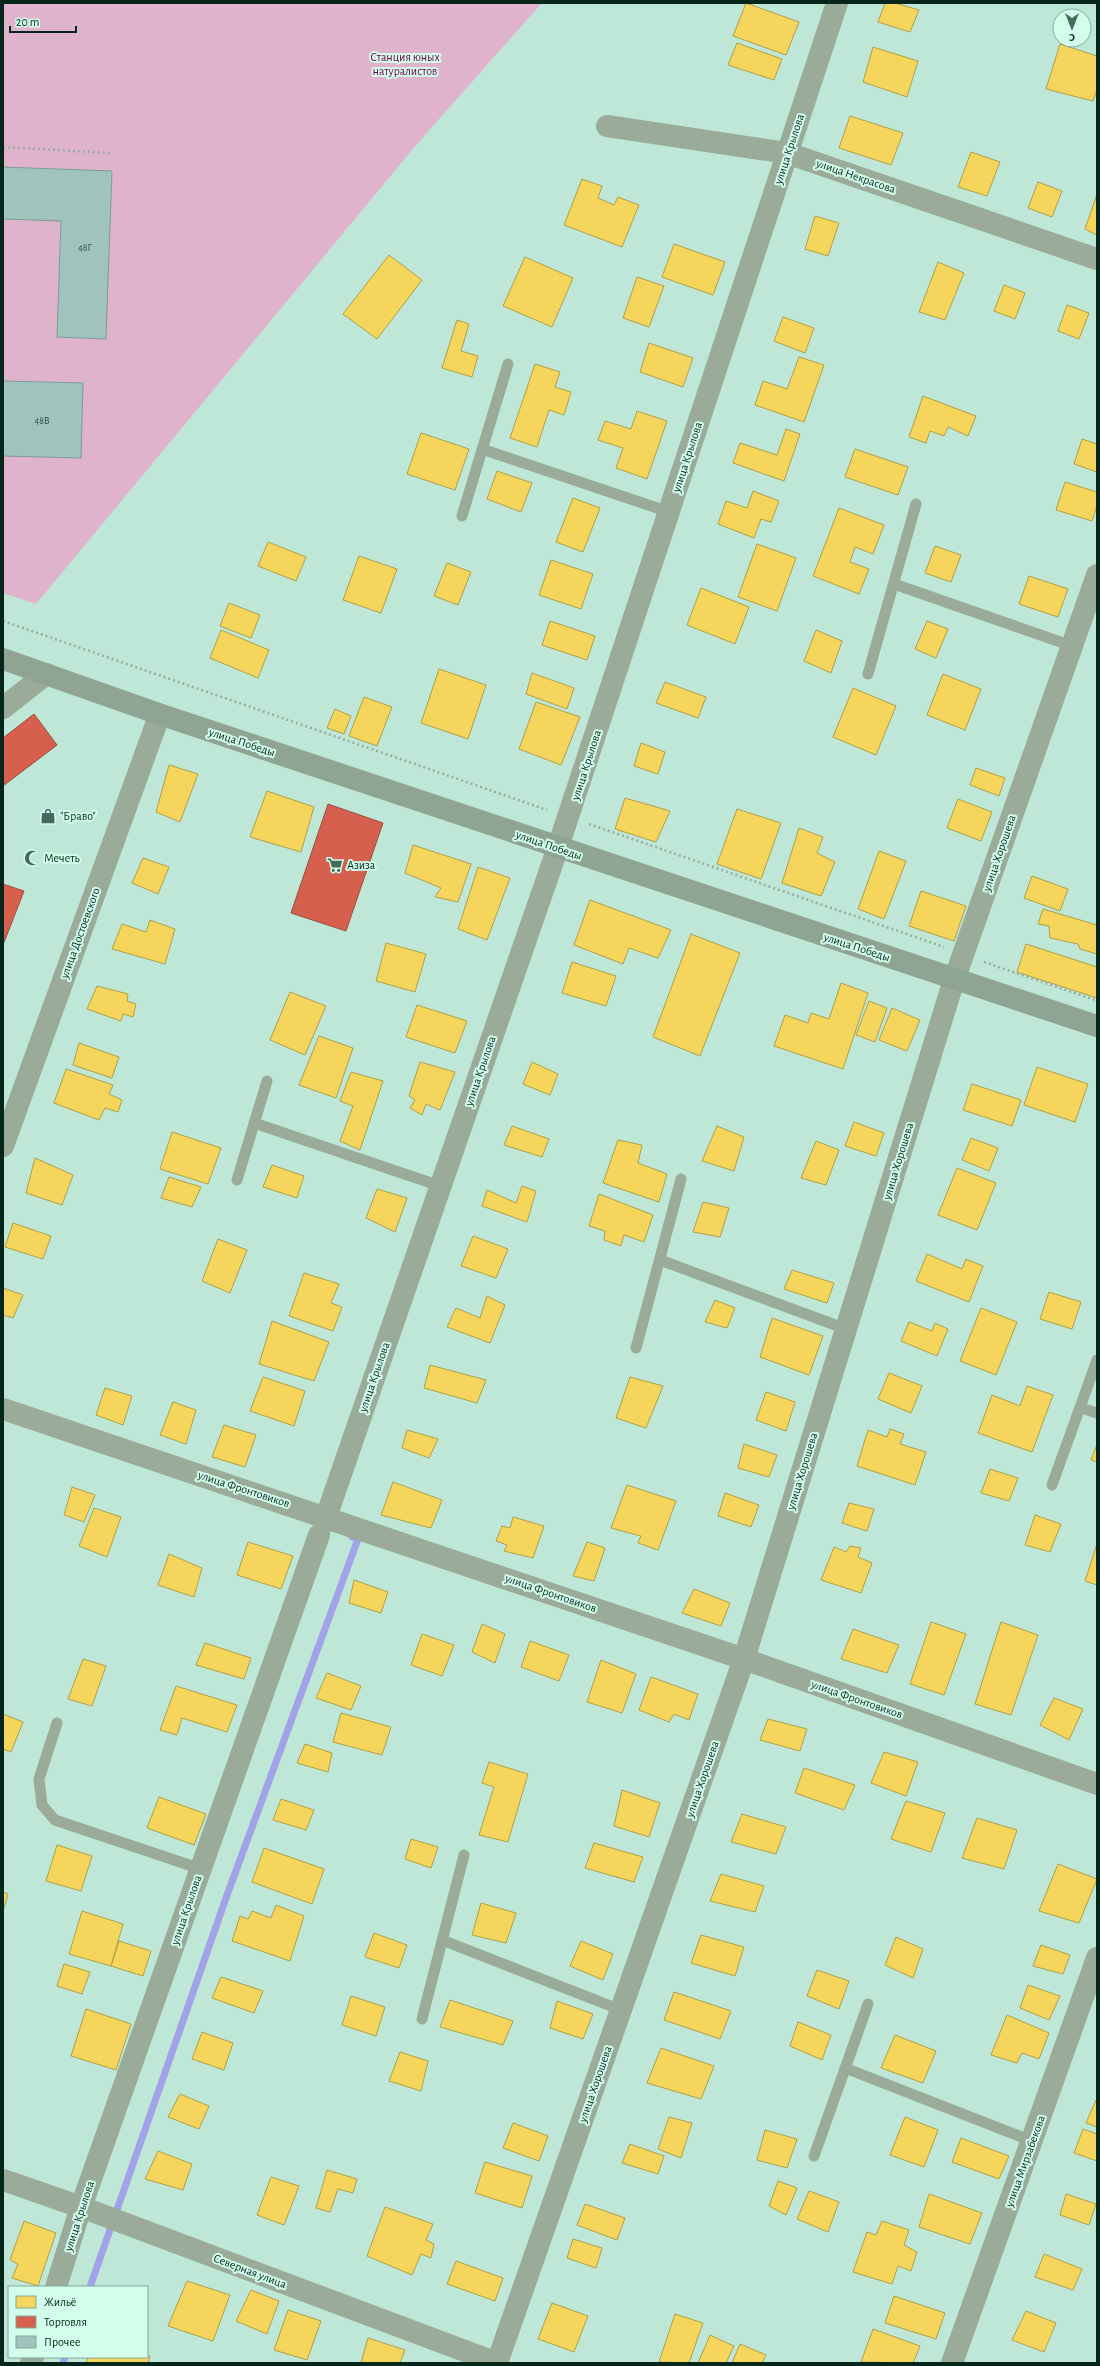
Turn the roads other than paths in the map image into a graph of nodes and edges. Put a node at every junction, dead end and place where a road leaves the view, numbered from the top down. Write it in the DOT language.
graph roads {
  1 [pos="837,3"];
  2 [pos="607,126"];
  3 [pos="787,153"];
  4 [pos="1097,259"];
  5 [pos="508,364"];
  6 [pos="482,449"];
  7 [pos="916,504"];
  8 [pos="669,512"];
  9 [pos="462,516"];
  10 [pos="1097,575"];
  11 [pos="894,584"];
  12 [pos="1072,646"];
  13 [pos="3,659"];
  14 [pos="3,664"];
  15 [pos="868,674"];
  16 [pos="43,675"];
  17 [pos="3,708"];
  18 [pos="158,719"];
  19 [pos="557,850"];
  20 [pos="954,981"];
  21 [pos="1097,1026"];
  22 [pos="1097,1032"];
  23 [pos="267,1081"];
  24 [pos="254,1124"];
  25 [pos="3,1146"];
  26 [pos="681,1179"];
  27 [pos="237,1180"];
  28 [pos="440,1186"];
  29 [pos="660,1260"];
  30 [pos="846,1328"];
  31 [pos="636,1348"];
  32 [pos="1097,1360"];
  33 [pos="1081,1408"];
  34 [pos="3,1409"];
  35 [pos="1097,1414"];
  36 [pos="1052,1485"];
  37 [pos="323,1525"];
  38 [pos="744,1659"];
  39 [pos="57,1723"];
  40 [pos="1097,1784"];
  41 [pos="464,1855"];
  42 [pos="201,1869"];
  43 [pos="442,1940"];
  44 [pos="1097,1958"];
  45 [pos="868,2004"];
  46 [pos="621,2010"];
  47 [pos="422,2019"];
  48 [pos="845,2068"];
  49 [pos="1032,2141"];
  50 [pos="814,2156"];
  51 [pos="3,2180"];
  52 [pos="81,2207"];
  53 [pos="56,2286"];
  54 [pos="497,2363"];
  55 [pos="952,2363"];
  1 -- 3 [label="street, улица Крылова"];
  2 -- 3 [label="street, улица Некрасова"];
  3 -- 4 [label="street, улица Некрасова"];
  3 -- 8 [label="street, улица Крылова"];
  5 -- 6 [label="lane"];
  6 -- 8 [label="lane"];
  6 -- 9 [label="lane"];
  7 -- 11 [label="lane"];
  8 -- 19 [label="street, улица Крылова"];
  10 -- 12 [label="street, улица Хорошева"];
  11 -- 12 [label="lane"];
  11 -- 15 [label="lane"];
  12 -- 20 [label="street, улица Хорошева"];
  13 -- 16 [label="main road, улица Победы"];
  14 -- 16 [label="main road, улица Победы"];
  16 -- 17 [label="street"];
  16 -- 18 [label="main road, улица Победы"];
  16 -- 19 [label="main road, улица Победы"];
  18 -- 19 [label="main road, улица Победы"];
  18 -- 25 [label="street, улица Достоевского"];
  19 -- 20 [label="main road, улица Победы"];
  19 -- 28 [label="street, улица Крылова"];
  20 -- 21 [label="main road, улица Победы"];
  20 -- 22 [label="main road, улица Победы"];
  20 -- 30 [label="street, улица Хорошева"];
  23 -- 24 [label="lane"];
  24 -- 27 [label="lane"];
  24 -- 28 [label="lane"];
  26 -- 29 [label="lane"];
  28 -- 37 [label="street, улица Крылова"];
  29 -- 30 [label="lane"];
  29 -- 31 [label="lane"];
  30 -- 38 [label="street, улица Хорошева"];
  32 -- 33 [label="lane"];
  33 -- 35 [label="lane"];
  33 -- 36 [label="lane"];
  34 -- 37 [label="street, улица Фронтовиков"];
  37 -- 38 [label="street, улица Фронтовиков"];
  37 -- 42 [label="street, улица Крылова"];
  38 -- 40 [label="street, улица Фронтовиков"];
  38 -- 46 [label="street, улица Хорошева"];
  39 -- 42 [label="lane"];
  41 -- 43 [label="lane"];
  42 -- 52 [label="street, улица Крылова"];
  43 -- 46 [label="lane"];
  43 -- 47 [label="lane"];
  44 -- 49 [label="street, улица Мирзабекова"];
  45 -- 48 [label="lane"];
  46 -- 54 [label="street, улица Хорошева"];
  48 -- 49 [label="lane"];
  48 -- 50 [label="lane"];
  49 -- 55 [label="street, улица Мирзабекова"];
  51 -- 52 [label="street, Северная улица"];
  52 -- 53 [label="street, улица Крылова"];
  52 -- 54 [label="street, Северная улица"];
}
